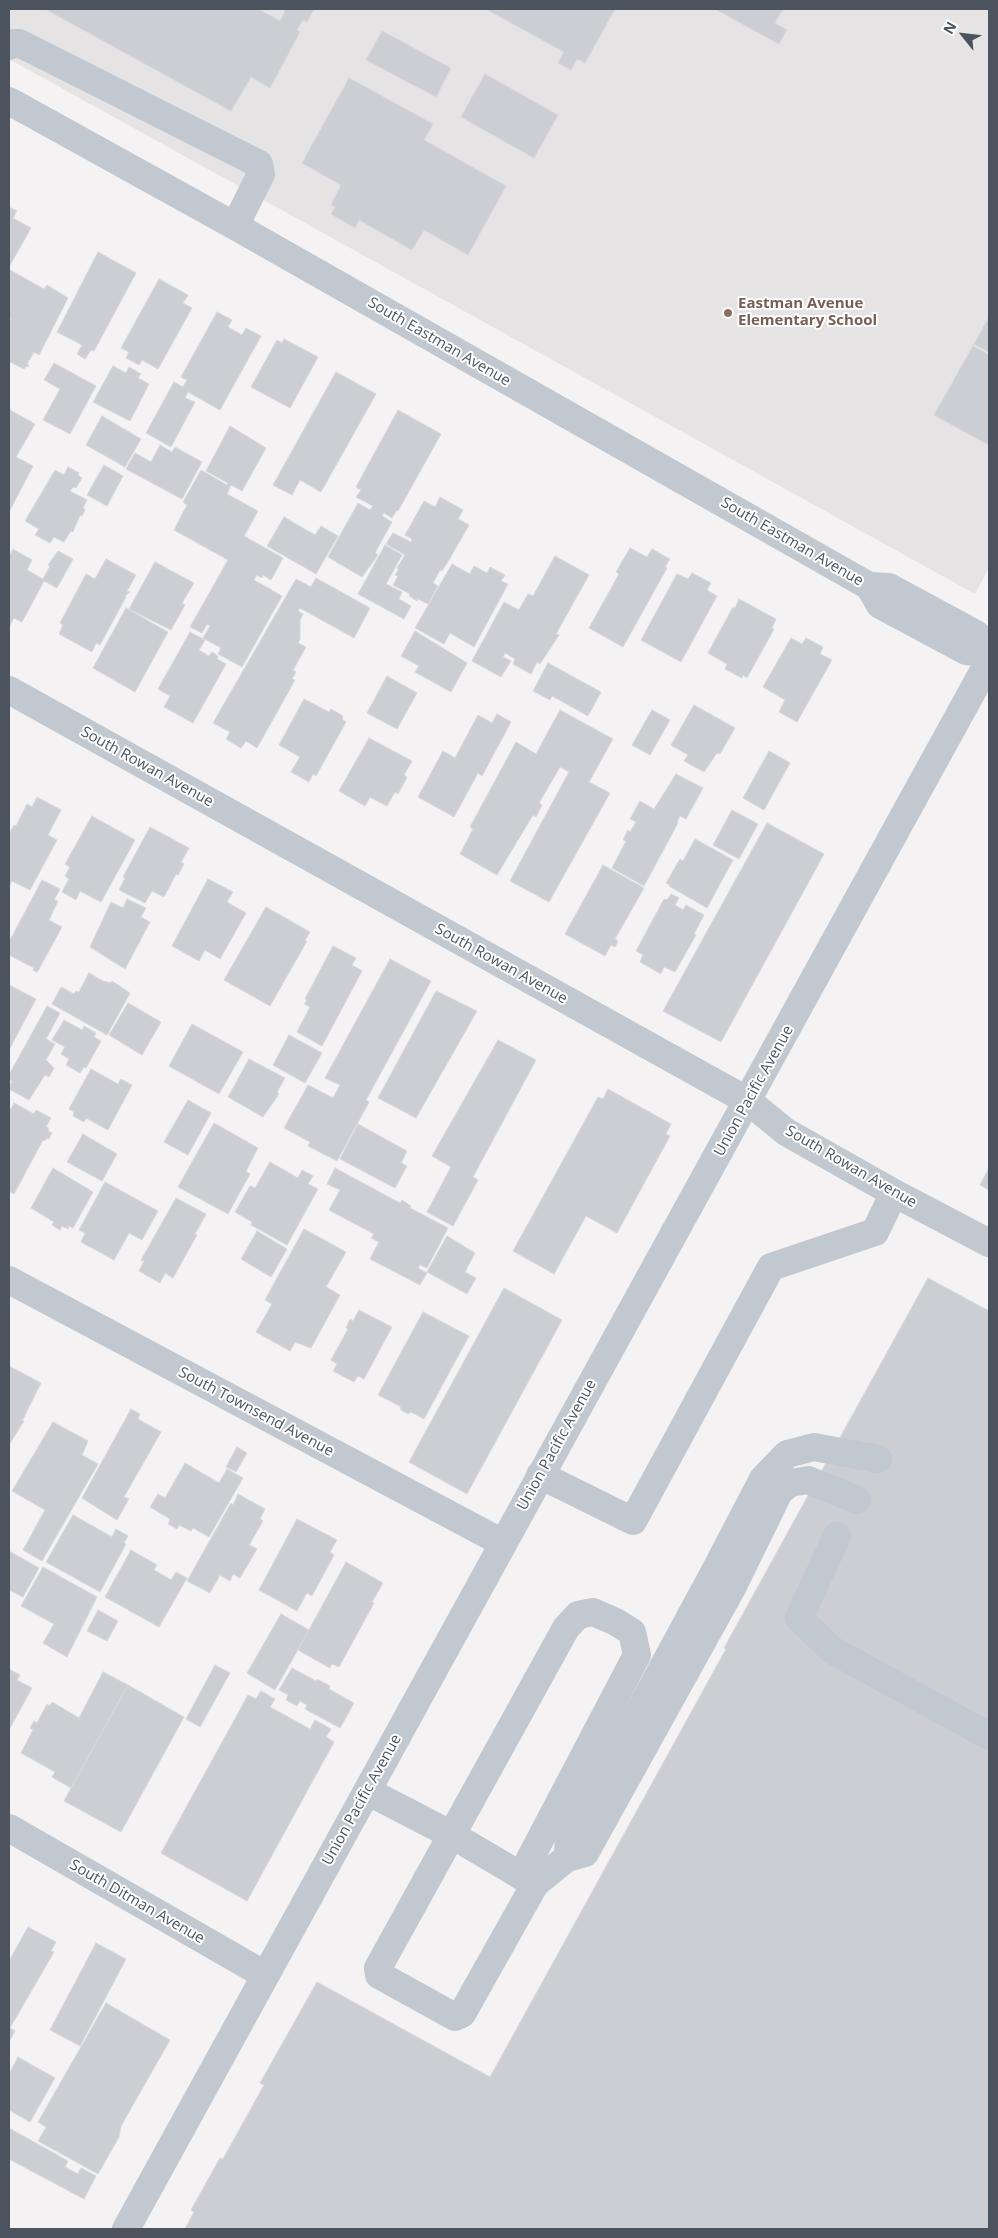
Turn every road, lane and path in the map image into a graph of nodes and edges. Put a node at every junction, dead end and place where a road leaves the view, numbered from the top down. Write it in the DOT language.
graph roads {
  1 [pos="9,46"];
  2 [pos="9,102"];
  3 [pos="235,226"];
  4 [pos="869,586"];
  5 [pos="989,648"];
  6 [pos="989,653"];
  7 [pos="989,661"];
  8 [pos="9,690"];
  9 [pos="748,1101"];
  10 [pos="894,1193"];
  11 [pos="989,1243"];
  12 [pos="9,1280"];
  13 [pos="878,1459"];
  14 [pos="540,1475"];
  15 [pos="856,1500"];
  16 [pos="838,1536"];
  17 [pos="502,1544"];
  18 [pos="989,1736"];
  19 [pos="367,1791"];
  20 [pos="9,1828"];
  21 [pos="452,1836"];
  22 [pos="568,1858"];
  23 [pos="528,1880"];
  24 [pos="265,1975"];
  25 [pos="126,2229"];
  1 -- 3 [label="street"];
  2 -- 3 [label="street, South Eastman Avenue"];
  3 -- 4 [label="street, South Eastman Avenue"];
  4 -- 5 [label="street, South Eastman Avenue"];
  4 -- 6 [label="street, South Eastman Avenue"];
  7 -- 9 [label="street, Union Pacific Avenue"];
  8 -- 9 [label="street, South Rowan Avenue"];
  9 -- 10 [label="street, South Rowan Avenue"];
  9 -- 14 [label="street, Union Pacific Avenue"];
  10 -- 11 [label="street, South Rowan Avenue"];
  10 -- 14 [label="street"];
  12 -- 17 [label="street, South Townsend Avenue"];
  13 -- 22 [label="street"];
  14 -- 17 [label="street, Union Pacific Avenue"];
  15 -- 22 [label="street"];
  16 -- 18 [label="street"];
  17 -- 19 [label="street, Union Pacific Avenue"];
  19 -- 21 [label="street"];
  19 -- 24 [label="street, Union Pacific Avenue"];
  20 -- 24 [label="street, South Ditman Avenue"];
  21 -- 23 [label="street"];
  21 -- 23 [label="street"];
  21 -- 23 [label="street"];
  22 -- 23 [label="street"];
  24 -- 25 [label="street, Union Pacific Avenue"];
}
